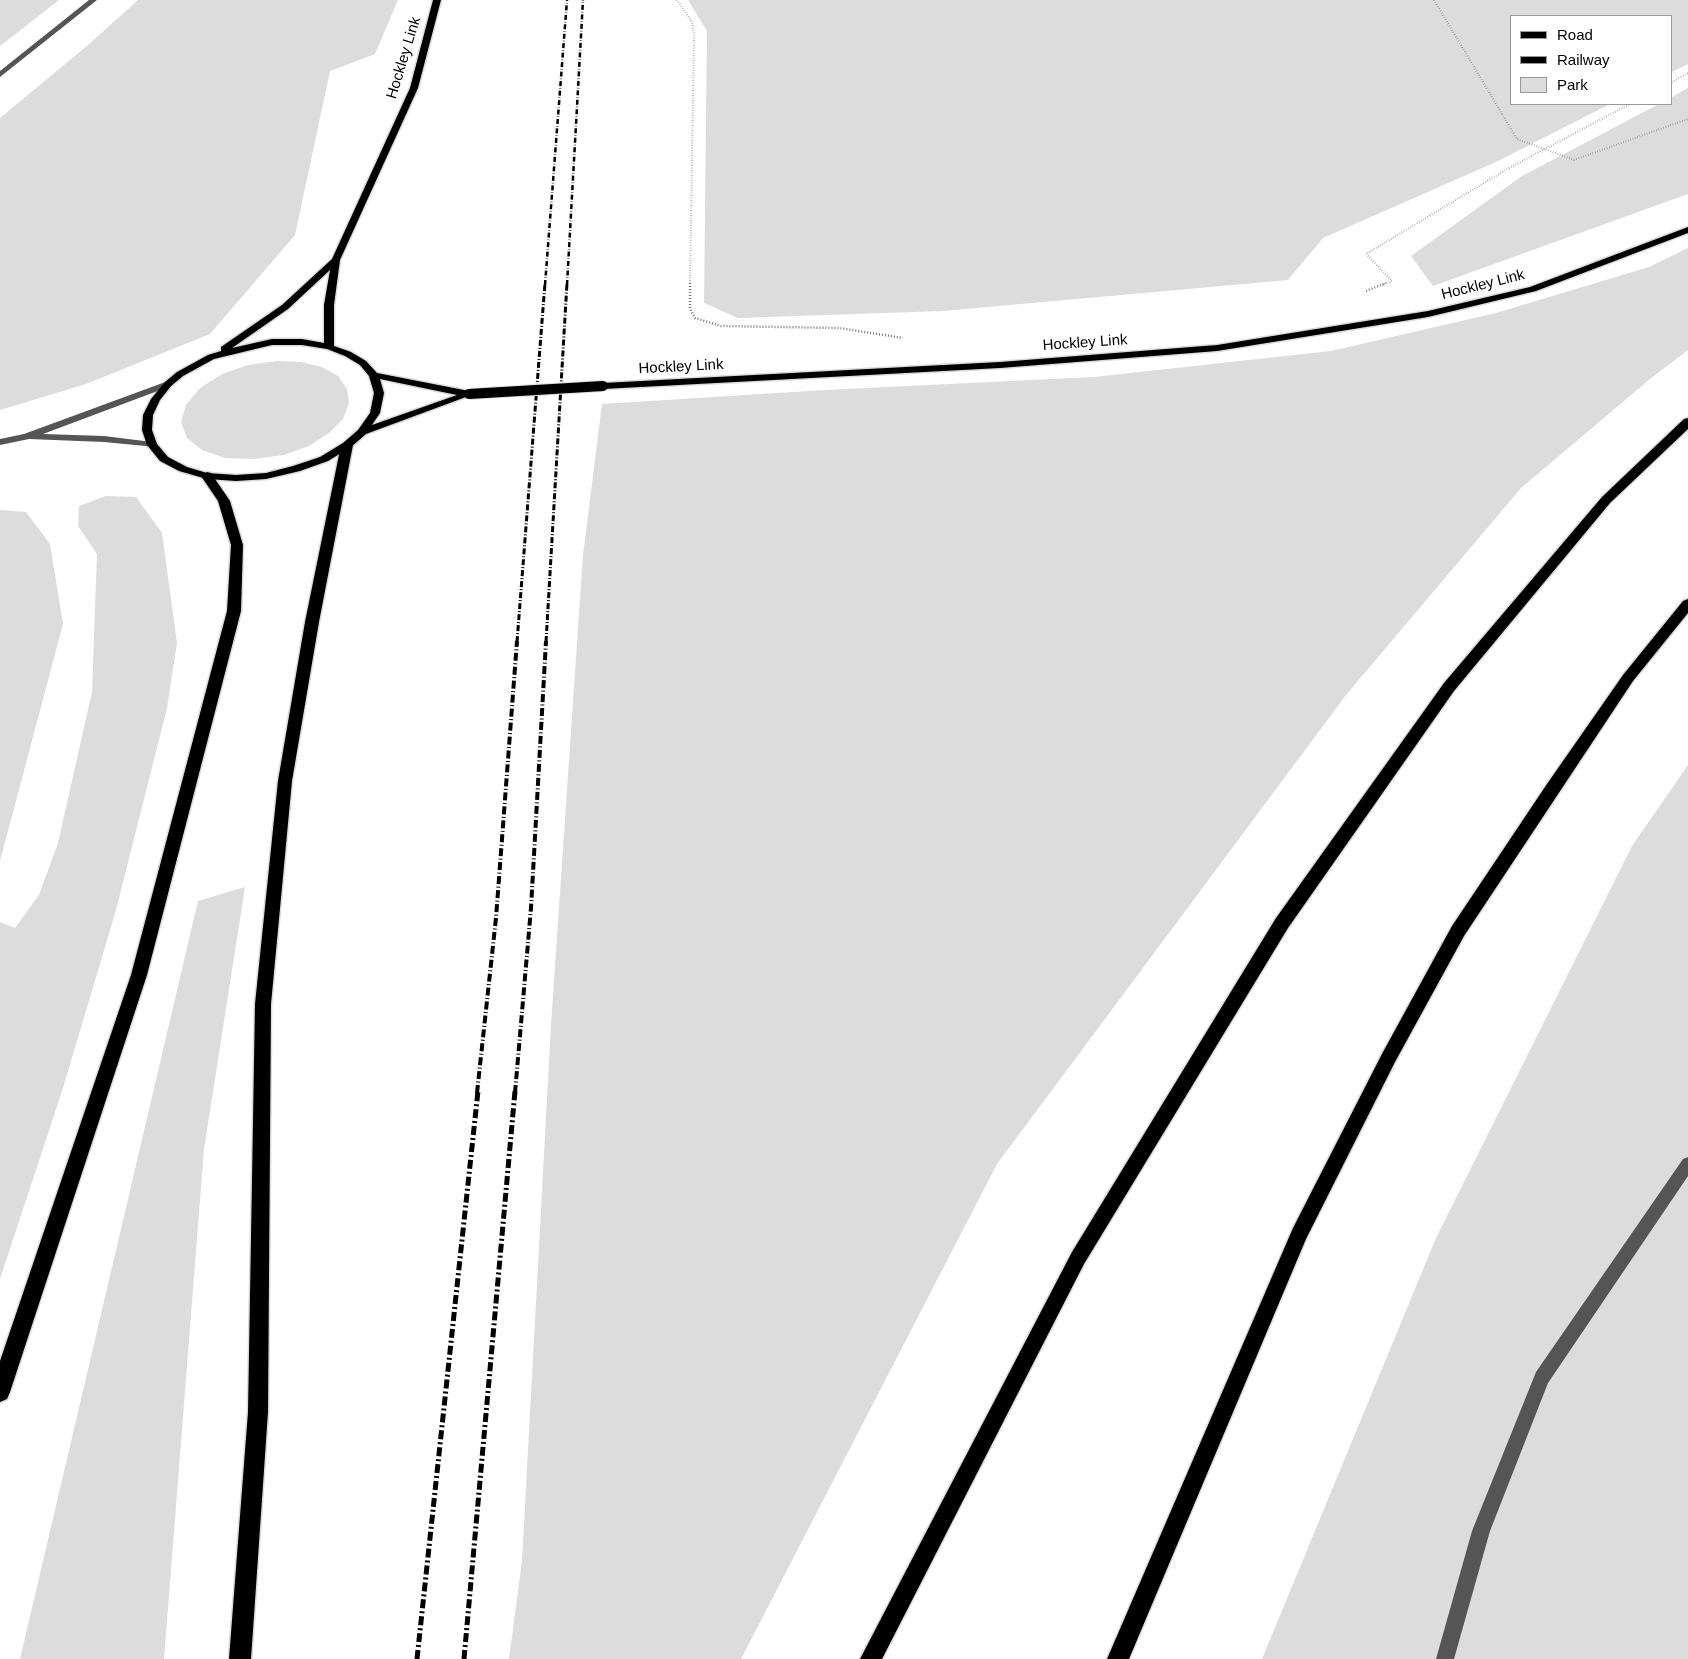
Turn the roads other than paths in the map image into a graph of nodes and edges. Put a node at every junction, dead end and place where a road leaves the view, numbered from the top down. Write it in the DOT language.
graph roads {
  1 [pos="93,0"];
  2 [pos="436,0"];
  3 [pos="0,75"];
  4 [pos="1688,230"];
  5 [pos="336,260"];
  6 [pos="329,346"];
  7 [pos="211,357"];
  8 [pos="374,375"];
  9 [pos="168,384"];
  10 [pos="469,394"];
  11 [pos="1688,422"];
  12 [pos="362,432"];
  13 [pos="26,437"];
  14 [pos="0,442"];
  15 [pos="152,445"];
  16 [pos="347,445"];
  17 [pos="208,476"];
  18 [pos="1688,604"];
  19 [pos="1688,1164"];
  20 [pos="0,1392"];
  21 [pos="240,1659"];
  22 [pos="871,1659"];
  23 [pos="1118,1659"];
  24 [pos="1445,1659"];
  1 -- 3 [label="street"];
  2 -- 5 [label="main road, Hockley Link"];
  4 -- 10 [label="main road, Hockley Link, bridge"];
  5 -- 6 [label="main road, Hockley Link"];
  5 -- 7 [label="main road, Hockley Link"];
  6 -- 7 [label="main road"];
  6 -- 8 [label="main road"];
  7 -- 9 [label="main road"];
  8 -- 10 [label="main road, Hockley Link"];
  8 -- 12 [label="main road"];
  9 -- 13 [label="street"];
  9 -- 15 [label="main road"];
  10 -- 12 [label="main road, Hockley Link"];
  11 -- 22 [label="highway"];
  12 -- 16 [label="main road"];
  13 -- 14 [label="street"];
  13 -- 15 [label="street"];
  15 -- 17 [label="main road"];
  16 -- 17 [label="main road"];
  16 -- 21 [label="highway"];
  17 -- 20 [label="highway"];
  18 -- 23 [label="highway"];
  19 -- 24 [label="street"];
}
